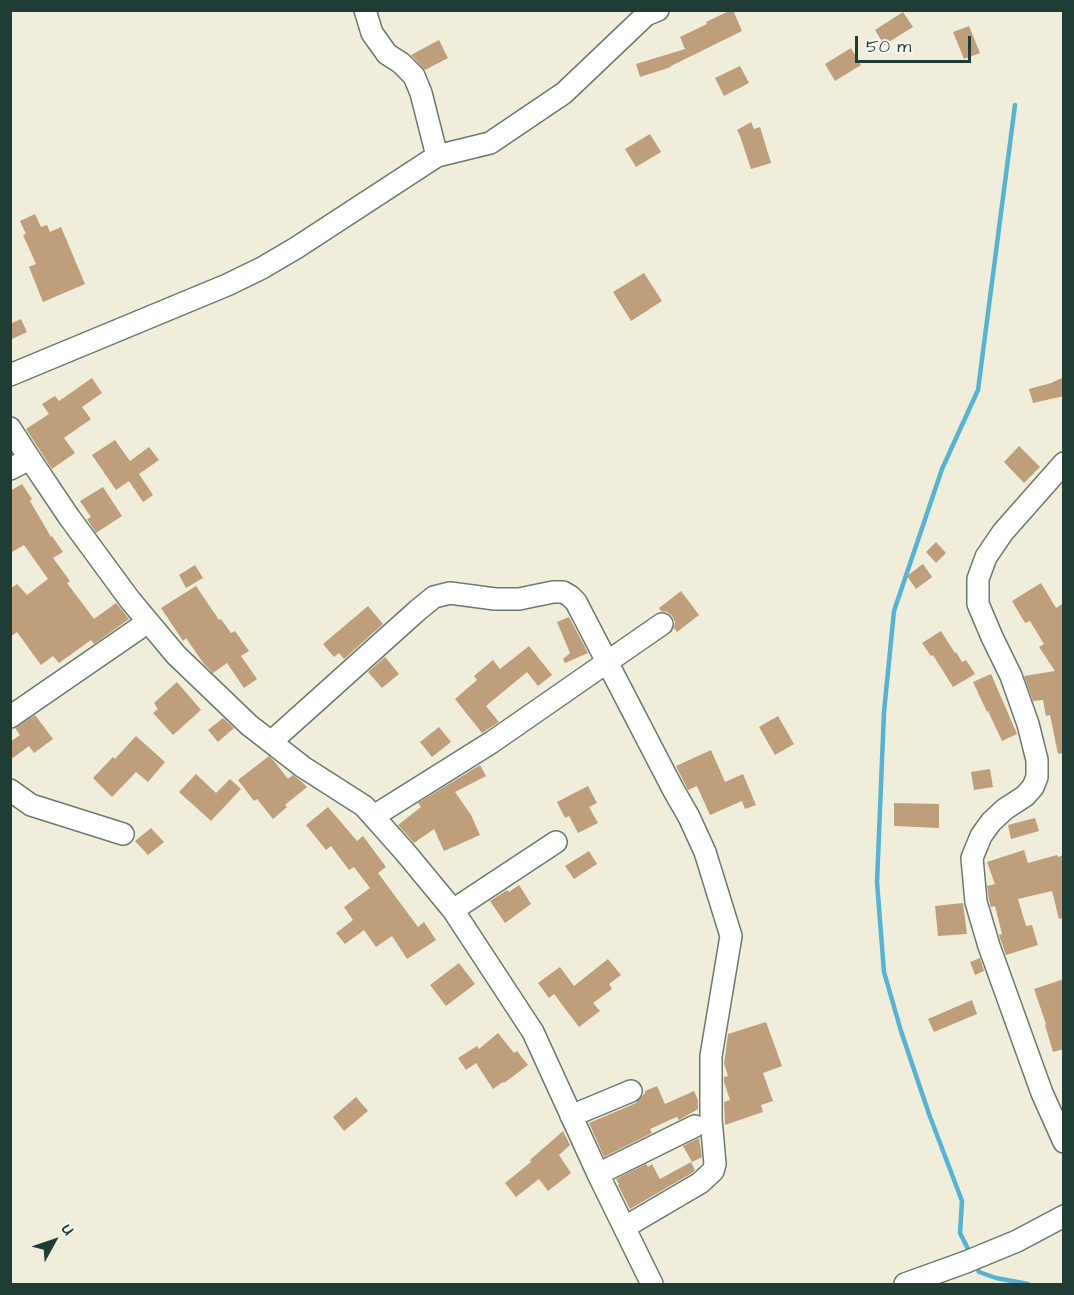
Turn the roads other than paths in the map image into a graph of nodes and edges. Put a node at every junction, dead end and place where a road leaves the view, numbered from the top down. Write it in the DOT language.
graph roads {
  1 [pos="365,10"];
  2 [pos="651,12"];
  3 [pos="437,156"];
  4 [pos="10,375"];
  5 [pos="10,428"];
  6 [pos="30,459"];
  7 [pos="1064,463"];
  8 [pos="10,469"];
  9 [pos="148,622"];
  10 [pos="662,624"];
  11 [pos="608,662"];
  12 [pos="10,717"];
  13 [pos="271,742"];
  14 [pos="10,790"];
  15 [pos="374,816"];
  16 [pos="123,834"];
  17 [pos="556,842"];
  18 [pos="453,910"];
  19 [pos="631,1091"];
  20 [pos="572,1116"];
  21 [pos="695,1126"];
  22 [pos="1064,1142"];
  23 [pos="598,1174"];
  24 [pos="1064,1216"];
  25 [pos="625,1227"];
  26 [pos="652,1284"];
  27 [pos="905,1284"];
  1 -- 3 [label="street"];
  2 -- 3 [label="street"];
  3 -- 4 [label="street"];
  5 -- 6 [label="street"];
  6 -- 8 [label="street"];
  6 -- 9 [label="street"];
  7 -- 22 [label="street"];
  9 -- 12 [label="street"];
  9 -- 13 [label="street"];
  10 -- 11 [label="street"];
  11 -- 13 [label="street"];
  11 -- 15 [label="street"];
  11 -- 25 [label="street"];
  13 -- 15 [label="street"];
  14 -- 16 [label="street"];
  15 -- 18 [label="street"];
  17 -- 18 [label="street"];
  18 -- 20 [label="street"];
  19 -- 20 [label="street"];
  20 -- 23 [label="street"];
  21 -- 23 [label="street"];
  23 -- 25 [label="street"];
  24 -- 27 [label="street"];
  25 -- 26 [label="street"];
}
